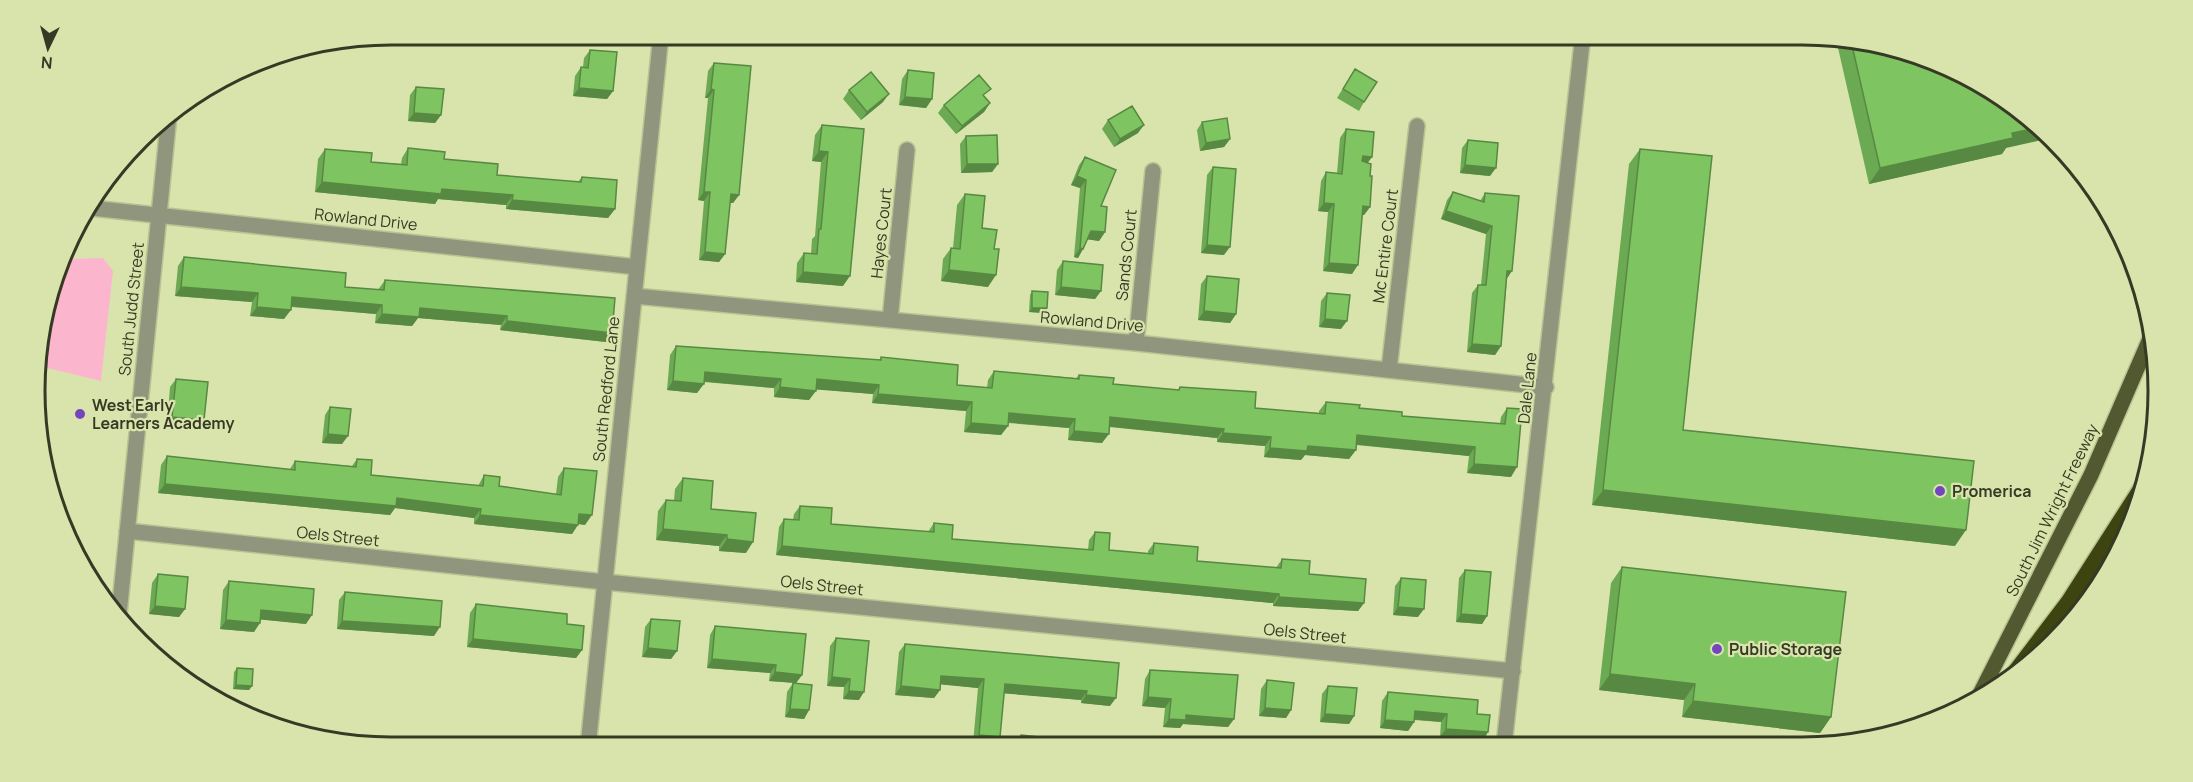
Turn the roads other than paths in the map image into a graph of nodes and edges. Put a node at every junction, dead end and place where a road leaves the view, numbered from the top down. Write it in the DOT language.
graph roads {
  1 [pos="660,45"];
  2 [pos="1582,45"];
  3 [pos="1417,126"];
  4 [pos="168,127"];
  5 [pos="907,150"];
  6 [pos="1153,171"];
  7 [pos="97,209"];
  8 [pos="158,214"];
  9 [pos="637,267"];
  10 [pos="634,296"];
  11 [pos="890,320"];
  12 [pos="1136,343"];
  13 [pos="2145,349"];
  14 [pos="1389,370"];
  15 [pos="1546,387"];
  16 [pos="2124,517"];
  17 [pos="127,531"];
  18 [pos="605,582"];
  19 [pos="120,606"];
  20 [pos="2038,644"];
  21 [pos="1513,671"];
  22 [pos="1985,685"];
  23 [pos="589,737"];
  24 [pos="1505,737"];
  1 -- 9 [label="street, South Redford Lane"];
  2 -- 15 [label="street, Dale Lane"];
  3 -- 14 [label="street, Mc Entire Court"];
  4 -- 8 [label="street, South Judd Street"];
  5 -- 11 [label="street, Hayes Court"];
  6 -- 12 [label="street, Sands Court"];
  7 -- 8 [label="street, Rowland Drive"];
  8 -- 9 [label="street, Rowland Drive"];
  8 -- 17 [label="street, South Judd Street"];
  9 -- 10 [label="street, South Redford Lane"];
  10 -- 11 [label="street, Rowland Drive"];
  10 -- 18 [label="street, South Redford Lane"];
  11 -- 12 [label="street, Rowland Drive"];
  12 -- 14 [label="street, Rowland Drive"];
  13 -- 22 [label="main road, South Jim Wright Freeway"];
  14 -- 15 [label="street, Rowland Drive"];
  15 -- 21 [label="street, Dale Lane"];
  16 -- 20 [label="highway"];
  17 -- 18 [label="street, Oels Street"];
  17 -- 19 [label="street, South Judd Street"];
  18 -- 21 [label="street, Oels Street"];
  18 -- 23 [label="street, South Redford Lane"];
  21 -- 24 [label="street, Dale Lane"];
}
